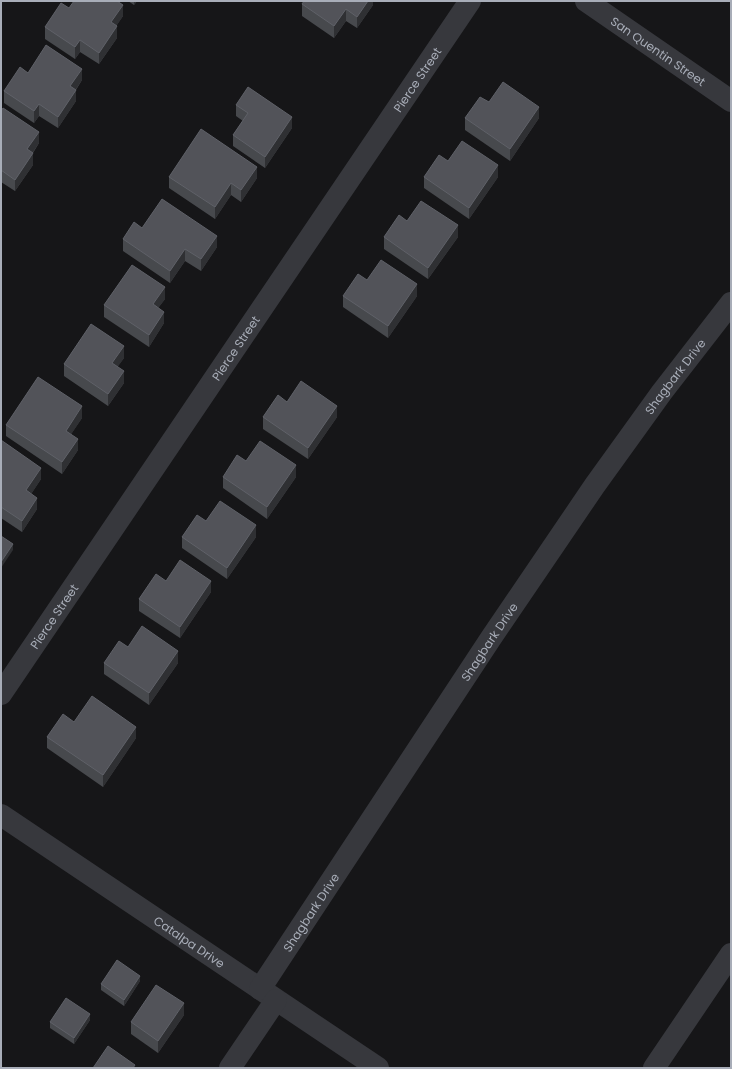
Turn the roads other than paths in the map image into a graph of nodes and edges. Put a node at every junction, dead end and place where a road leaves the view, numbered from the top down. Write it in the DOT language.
graph roads {
  1 [pos="470,1"];
  2 [pos="586,1"];
  3 [pos="731,101"];
  4 [pos="731,303"];
  5 [pos="1,694"];
  6 [pos="1,815"];
  7 [pos="731,954"];
  8 [pos="268,994"];
  9 [pos="230,1068"];
  10 [pos="378,1068"];
  11 [pos="654,1068"];
  1 -- 5 [label="street, Pierce Street"];
  2 -- 3 [label="street, San Quentin Street"];
  4 -- 8 [label="street, Shagbark Drive"];
  6 -- 8 [label="street, Catalpa Drive"];
  7 -- 11 [label="street"];
  8 -- 9 [label="street, Shagbark Drive"];
  8 -- 10 [label="street, Catalpa Drive"];
}
